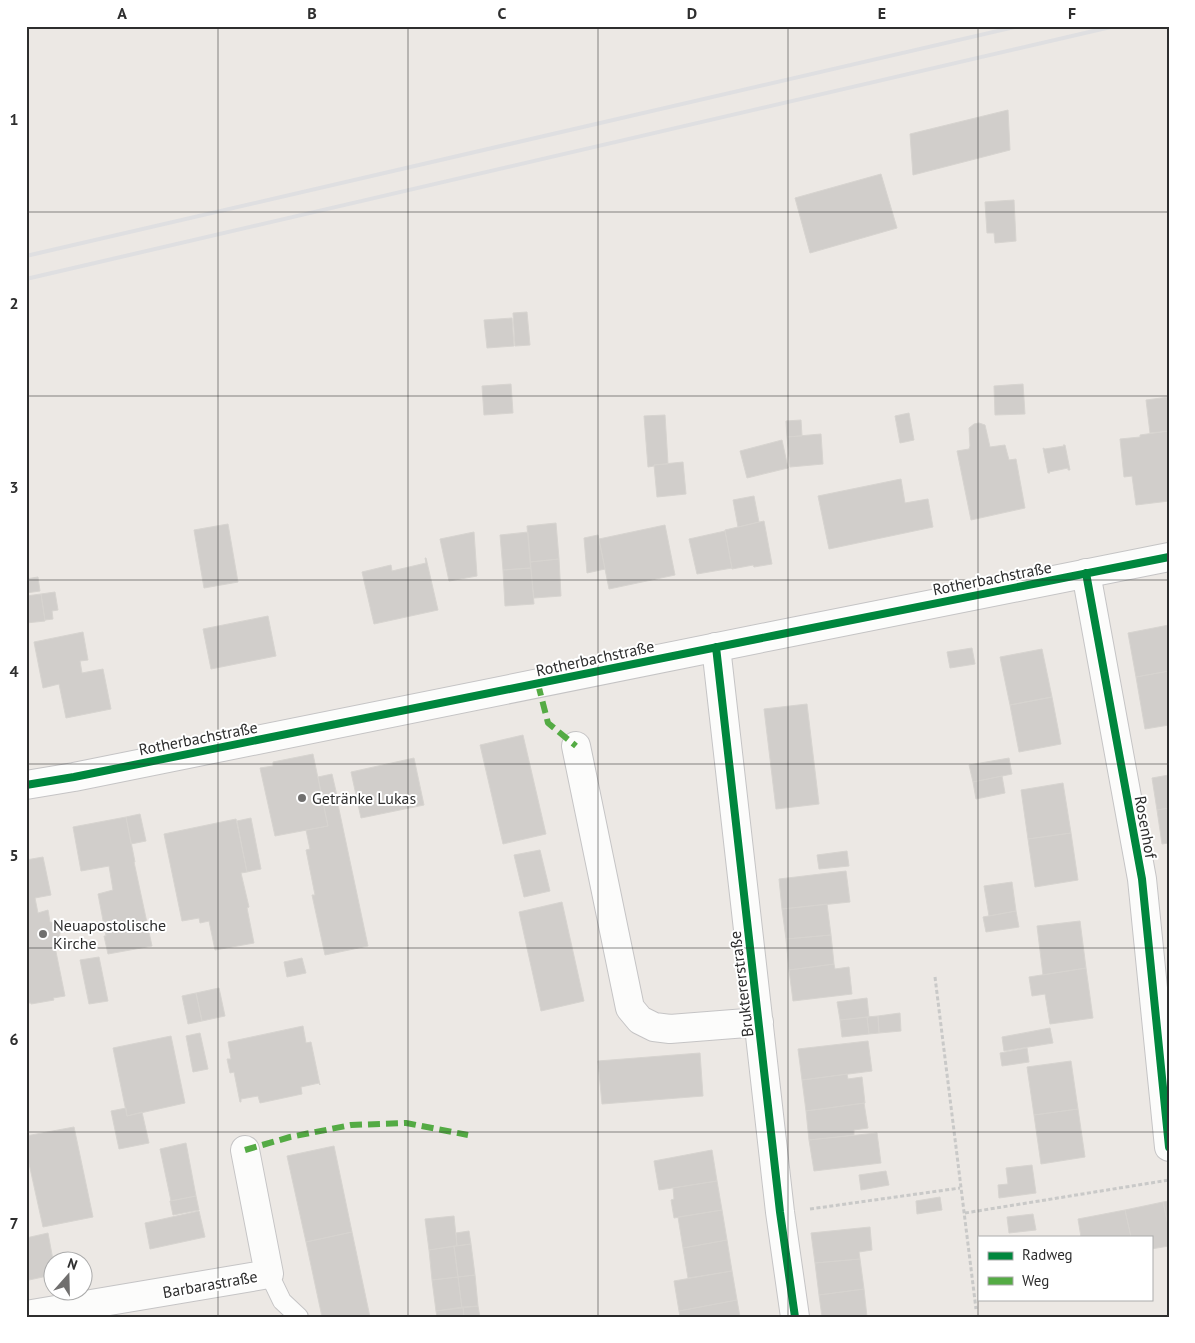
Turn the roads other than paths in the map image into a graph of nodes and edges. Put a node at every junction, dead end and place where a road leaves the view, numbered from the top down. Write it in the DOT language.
graph roads {
  1 [pos="1169,557"];
  2 [pos="1086,573"];
  3 [pos="716,647"];
  4 [pos="576,746"];
  5 [pos="26,784"];
  6 [pos="759,1022"];
  7 [pos="1169,1147"];
  8 [pos="245,1150"];
  9 [pos="269,1274"];
  10 [pos="26,1315"];
  11 [pos="299,1317"];
  12 [pos="795,1317"];
  1 -- 2 [label="street, Rotherbachstraße"];
  2 -- 3 [label="street, Rotherbachstraße"];
  2 -- 7 [label="street, Rosenhof"];
  3 -- 5 [label="street, Rotherbachstraße"];
  3 -- 6 [label="street, Bruktererstraße"];
  4 -- 6 [label="street, Bruktererstraße"];
  6 -- 12 [label="street, Bruktererstraße"];
  8 -- 9 [label="street, Barbarastraße"];
  9 -- 10 [label="street, Barbarastraße"];
  9 -- 11 [label="lane"];
}
